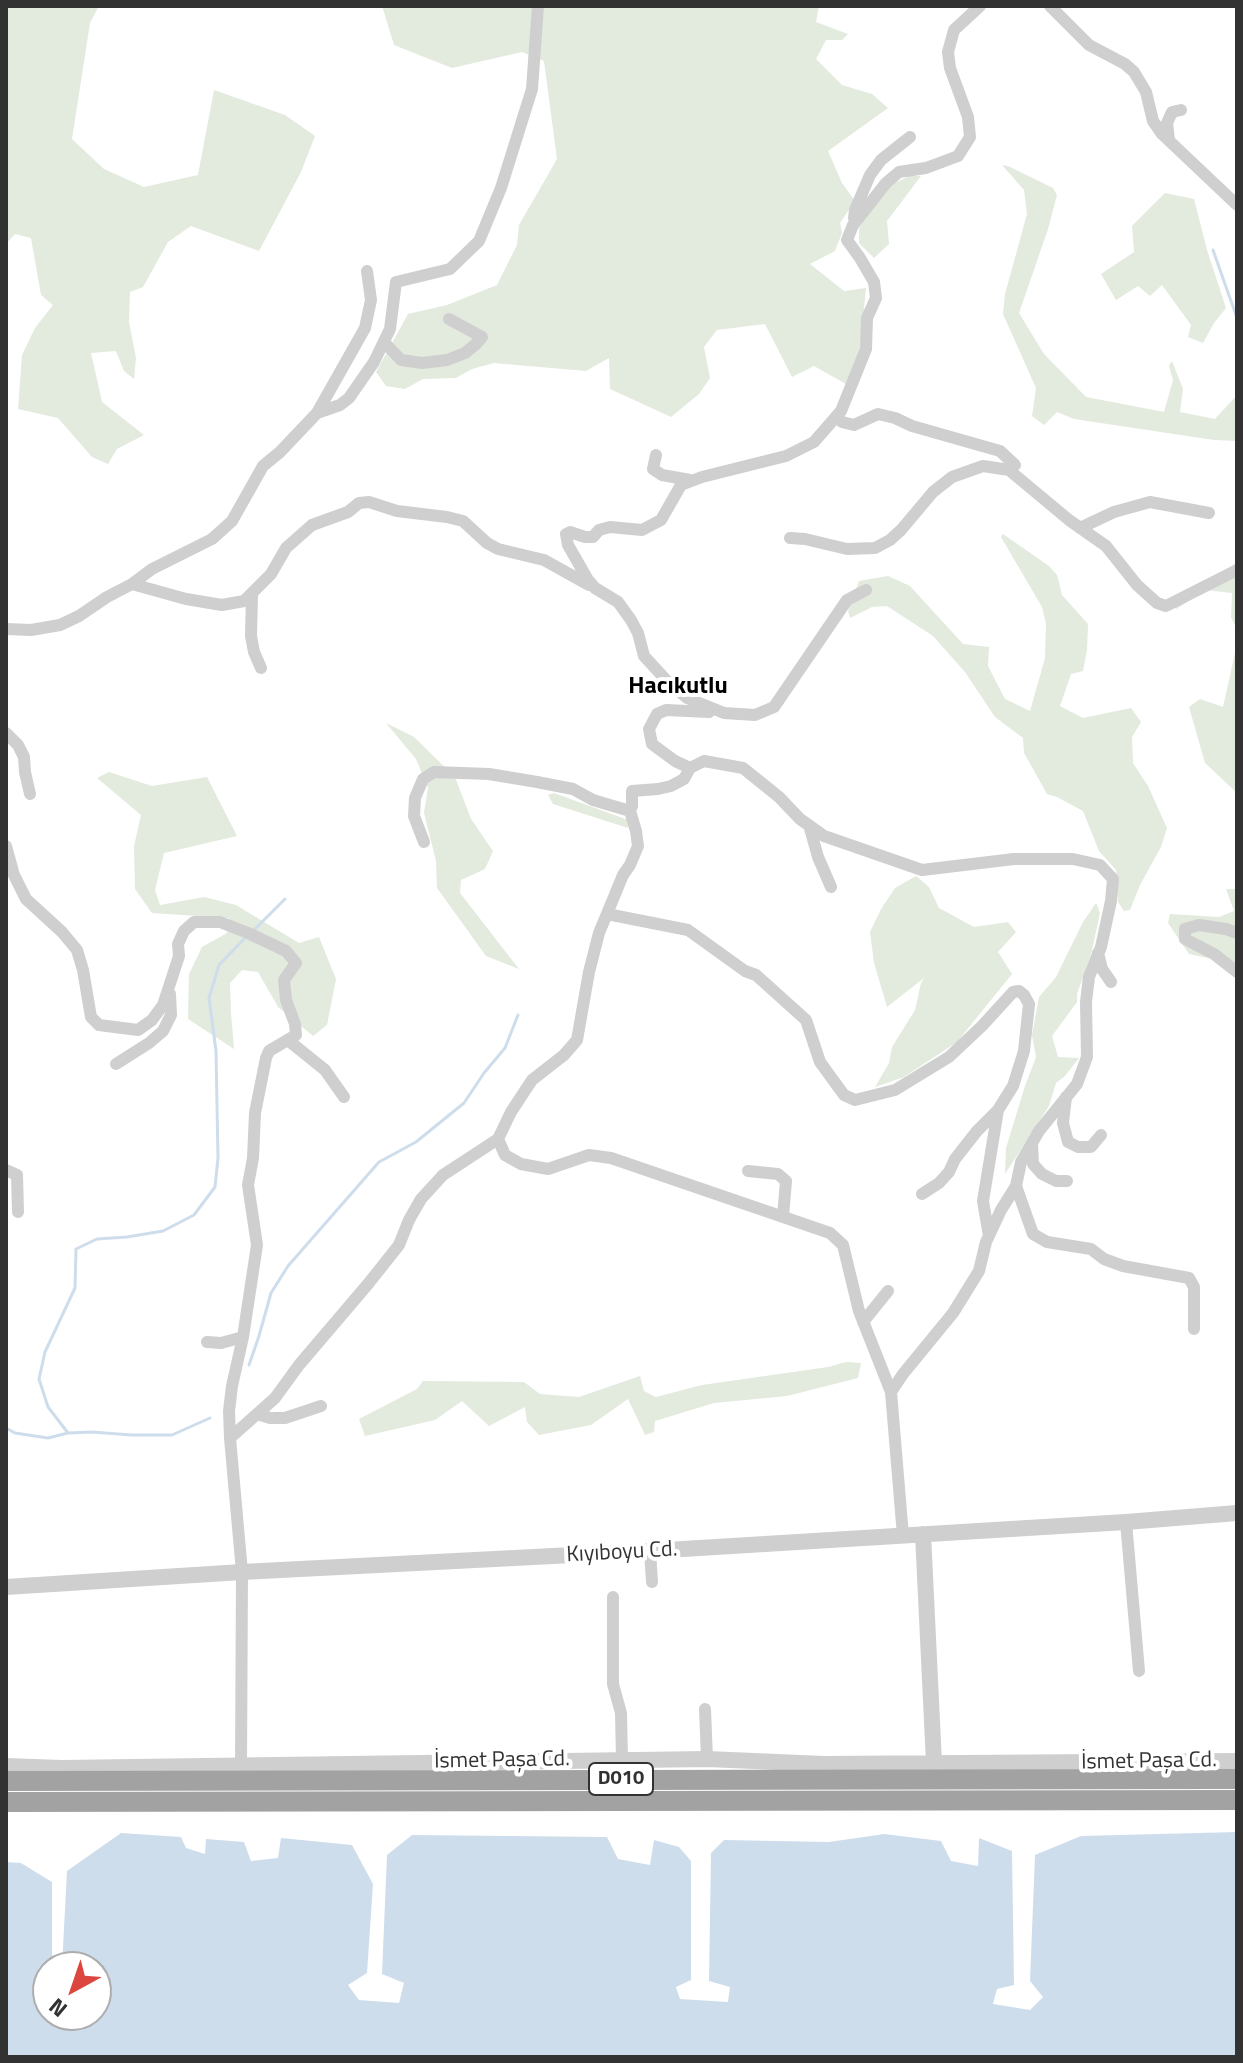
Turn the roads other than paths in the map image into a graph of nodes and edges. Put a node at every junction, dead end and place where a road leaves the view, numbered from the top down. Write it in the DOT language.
graph roads {
  1 [pos="538,6"];
  2 [pos="980,6"];
  3 [pos="1050,6"];
  4 [pos="1181,110"];
  5 [pos="910,137"];
  6 [pos="1169,140"];
  7 [pos="1237,205"];
  8 [pos="853,225"];
  9 [pos="367,271"];
  10 [pos="449,319"];
  11 [pos="384,342"];
  12 [pos="317,413"];
  13 [pos="837,416"];
  14 [pos="656,455"];
  15 [pos="1009,470"];
  16 [pos="694,480"];
  17 [pos="1209,513"];
  18 [pos="1080,528"];
  19 [pos="790,538"];
  20 [pos="1237,570"];
  21 [pos="132,584"];
  22 [pos="595,588"];
  23 [pos="866,590"];
  24 [pos="252,595"];
  25 [pos="8,628"];
  26 [pos="261,668"];
  27 [pos="724,713"];
  28 [pos="6,733"];
  29 [pos="690,768"];
  30 [pos="30,794"];
  31 [pos="630,811"];
  32 [pos="809,825"];
  33 [pos="424,842"];
  34 [pos="6,846"];
  35 [pos="831,887"];
  36 [pos="607,914"];
  37 [pos="1237,933"];
  38 [pos="1098,953"];
  39 [pos="1237,972"];
  40 [pos="1111,982"];
  41 [pos="169,986"];
  42 [pos="289,1041"];
  43 [pos="116,1064"];
  44 [pos="344,1097"];
  45 [pos="1066,1097"];
  46 [pos="998,1110"];
  47 [pos="1101,1135"];
  48 [pos="498,1139"];
  49 [pos="1032,1144"];
  50 [pos="6,1170"];
  51 [pos="748,1171"];
  52 [pos="1067,1181"];
  53 [pos="1016,1186"];
  54 [pos="922,1194"];
  55 [pos="18,1212"];
  56 [pos="783,1217"];
  57 [pos="989,1236"];
  58 [pos="888,1291"];
  59 [pos="863,1322"];
  60 [pos="1194,1329"];
  61 [pos="243,1337"];
  62 [pos="207,1342"];
  63 [pos="891,1392"];
  64 [pos="321,1406"];
  65 [pos="257,1414"];
  66 [pos="230,1438"];
  67 [pos="1237,1513"];
  68 [pos="1126,1522"];
  69 [pos="923,1534"];
  70 [pos="903,1536"];
  71 [pos="650,1551"];
  72 [pos="242,1572"];
  73 [pos="652,1582"];
  74 [pos="6,1587"];
  75 [pos="613,1597"];
  76 [pos="1139,1671"];
  77 [pos="705,1709"];
  78 [pos="707,1759"];
  79 [pos="622,1760"];
  80 [pos="1237,1761"];
  81 [pos="934,1763"];
  82 [pos="6,1766"];
  83 [pos="241,1766"];
  84 [pos="1237,1779"];
  85 [pos="6,1781"];
  86 [pos="1237,1800"];
  87 [pos="6,1802"];
  1 -- 11 [label="street"];
  2 -- 8 [label="street"];
  3 -- 6 [label="street"];
  4 -- 6 [label="street"];
  5 -- 8 [label="street"];
  6 -- 7 [label="street"];
  8 -- 13 [label="street"];
  9 -- 12 [label="street"];
  10 -- 11 [label="street"];
  11 -- 12 [label="street"];
  12 -- 21 [label="street"];
  13 -- 15 [label="street"];
  13 -- 16 [label="street"];
  14 -- 16 [label="street"];
  15 -- 18 [label="street"];
  15 -- 19 [label="street"];
  16 -- 22 [label="street"];
  17 -- 18 [label="street"];
  18 -- 20 [label="street"];
  21 -- 24 [label="street"];
  21 -- 25 [label="street"];
  22 -- 24 [label="street"];
  22 -- 27 [label="street"];
  23 -- 27 [label="street"];
  24 -- 26 [label="street"];
  27 -- 29 [label="street"];
  28 -- 30 [label="street"];
  29 -- 31 [label="street"];
  29 -- 32 [label="street"];
  31 -- 33 [label="street"];
  31 -- 36 [label="street"];
  32 -- 35 [label="street"];
  32 -- 38 [label="street"];
  34 -- 41 [label="street"];
  36 -- 46 [label="street"];
  36 -- 48 [label="street"];
  37 -- 39 [label="street"];
  38 -- 40 [label="street"];
  38 -- 45 [label="street"];
  41 -- 42 [label="street"];
  41 -- 43 [label="street"];
  42 -- 44 [label="street"];
  42 -- 61 [label="street"];
  45 -- 47 [label="street"];
  45 -- 49 [label="street"];
  46 -- 54 [label="street"];
  46 -- 57 [label="street"];
  48 -- 56 [label="street"];
  48 -- 65 [label="street"];
  49 -- 52 [label="street"];
  49 -- 53 [label="street"];
  50 -- 55 [label="street"];
  51 -- 56 [label="street"];
  53 -- 57 [label="street"];
  53 -- 60 [label="street"];
  56 -- 59 [label="street"];
  57 -- 63 [label="street"];
  58 -- 59 [label="street"];
  59 -- 63 [label="street"];
  61 -- 62 [label="street"];
  61 -- 66 [label="street"];
  63 -- 70 [label="street"];
  64 -- 65 [label="street"];
  65 -- 66 [label="street"];
  66 -- 72 [label="street"];
  67 -- 68 [label="street, Kıyıboyu Cd."];
  68 -- 69 [label="street, Kıyıboyu Cd."];
  68 -- 76 [label="street"];
  69 -- 70 [label="street, Kıyıboyu Cd."];
  69 -- 81 [label="street"];
  70 -- 71 [label="street, Kıyıboyu Cd."];
  71 -- 72 [label="street, Kıyıboyu Cd."];
  71 -- 73 [label="street"];
  72 -- 74 [label="street, Kıyıboyu Cd."];
  72 -- 83 [label="street"];
  75 -- 79 [label="street"];
  77 -- 78 [label="street"];
  78 -- 79 [label="street, İsmet Paşa Cd."];
  78 -- 81 [label="street, İsmet Paşa Cd."];
  79 -- 83 [label="street, İsmet Paşa Cd."];
  80 -- 81 [label="street, İsmet Paşa Cd."];
  82 -- 83 [label="street, İsmet Paşa Cd."];
  84 -- 85 [label="highway, D010"];
  86 -- 87 [label="highway, D010"];
}
